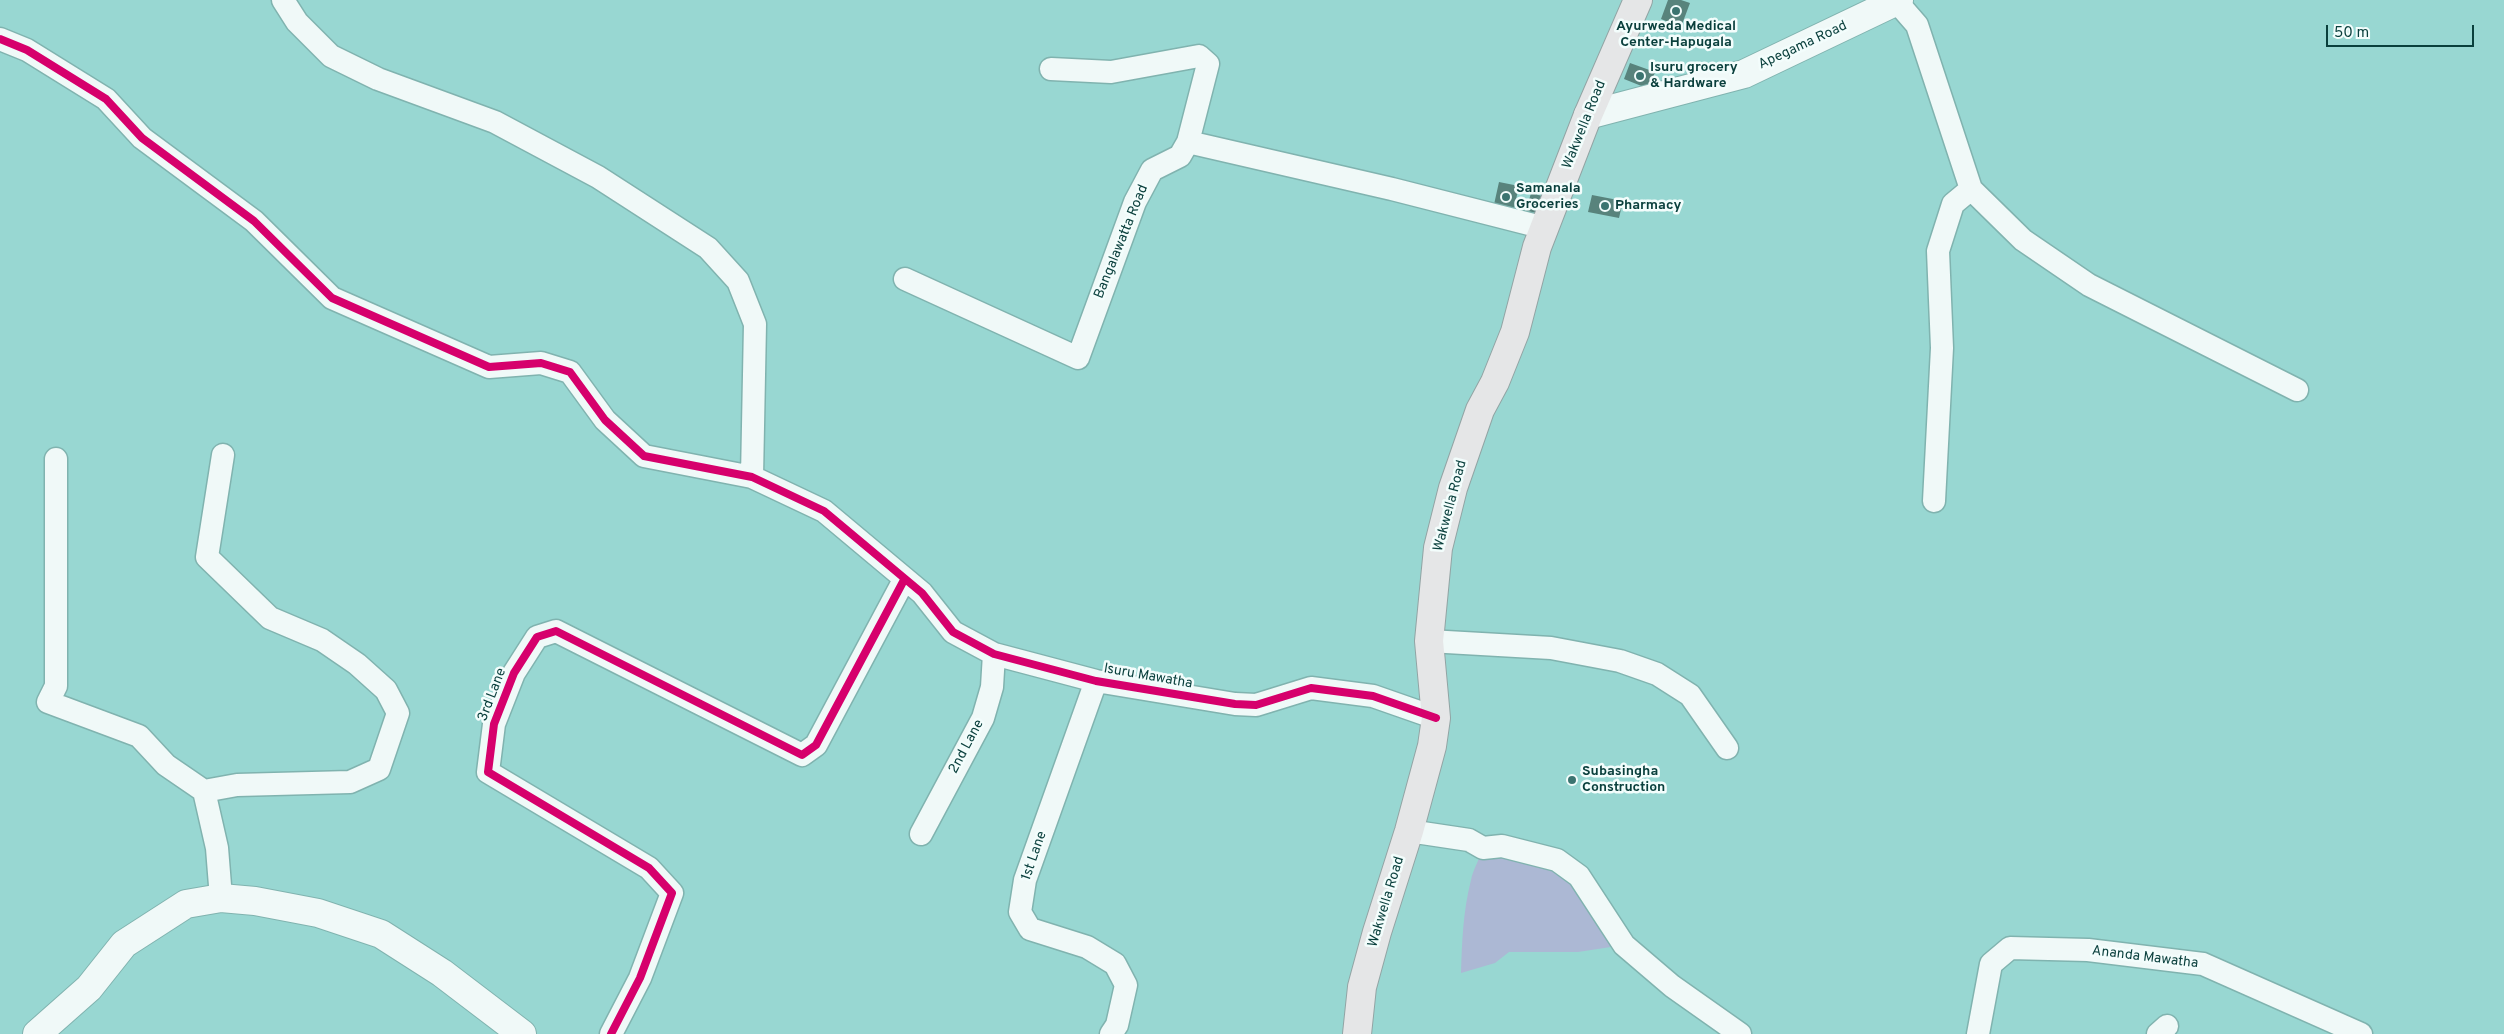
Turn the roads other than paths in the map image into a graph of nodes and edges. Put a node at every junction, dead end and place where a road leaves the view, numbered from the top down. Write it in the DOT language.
graph roads {
  1 [pos="283,0"];
  2 [pos="1638,0"];
  3 [pos="1898,1"];
  4 [pos="0,39"];
  5 [pos="1051,69"];
  6 [pos="1588,115"];
  7 [pos="1188,142"];
  8 [pos="1971,188"];
  9 [pos="1545,228"];
  10 [pos="905,279"];
  11 [pos="2297,390"];
  12 [pos="223,455"];
  13 [pos="56,459"];
  14 [pos="752,477"];
  15 [pos="1934,501"];
  16 [pos="904,580"];
  17 [pos="1429,641"];
  18 [pos="994,654"];
  19 [pos="1096,681"];
  20 [pos="1436,718"];
  21 [pos="1727,748"];
  22 [pos="204,791"];
  23 [pos="1409,831"];
  24 [pos="921,834"];
  25 [pos="221,898"];
  26 [pos="520,1033"];
  27 [pos="37,1034"];
  28 [pos="611,1034"];
  29 [pos="1111,1034"];
  30 [pos="1357,1034"];
  31 [pos="1740,1034"];
  32 [pos="1978,1034"];
  33 [pos="2361,1034"];
  1 -- 14 [label="street"];
  2 -- 6 [label="main road, Wakwella Road"];
  3 -- 6 [label="street, Apegama Road"];
  3 -- 8 [label="street"];
  4 -- 14 [label="street, Isuru Mawatha"];
  5 -- 7 [label="street"];
  6 -- 9 [label="main road, Wakwella Road"];
  7 -- 9 [label="street"];
  7 -- 10 [label="street, Bangalawatta Road"];
  8 -- 11 [label="street"];
  8 -- 15 [label="street"];
  9 -- 17 [label="main road, Wakwella Road"];
  12 -- 22 [label="street"];
  13 -- 22 [label="street"];
  14 -- 16 [label="street, Isuru Mawatha"];
  16 -- 18 [label="street, Isuru Mawatha"];
  16 -- 28 [label="street, 3rd Lane"];
  17 -- 20 [label="main road, Wakwella Road"];
  17 -- 21 [label="street"];
  18 -- 19 [label="street, Isuru Mawatha"];
  18 -- 24 [label="street, 2nd Lane"];
  19 -- 20 [label="street, Isuru Mawatha"];
  19 -- 29 [label="street, 1st Lane"];
  20 -- 23 [label="main road, Wakwella Road"];
  22 -- 25 [label="street"];
  23 -- 30 [label="main road, Wakwella Road"];
  23 -- 31 [label="street"];
  25 -- 26 [label="street"];
  25 -- 27 [label="street"];
  32 -- 33 [label="street, Ananda Mawatha"];
}
